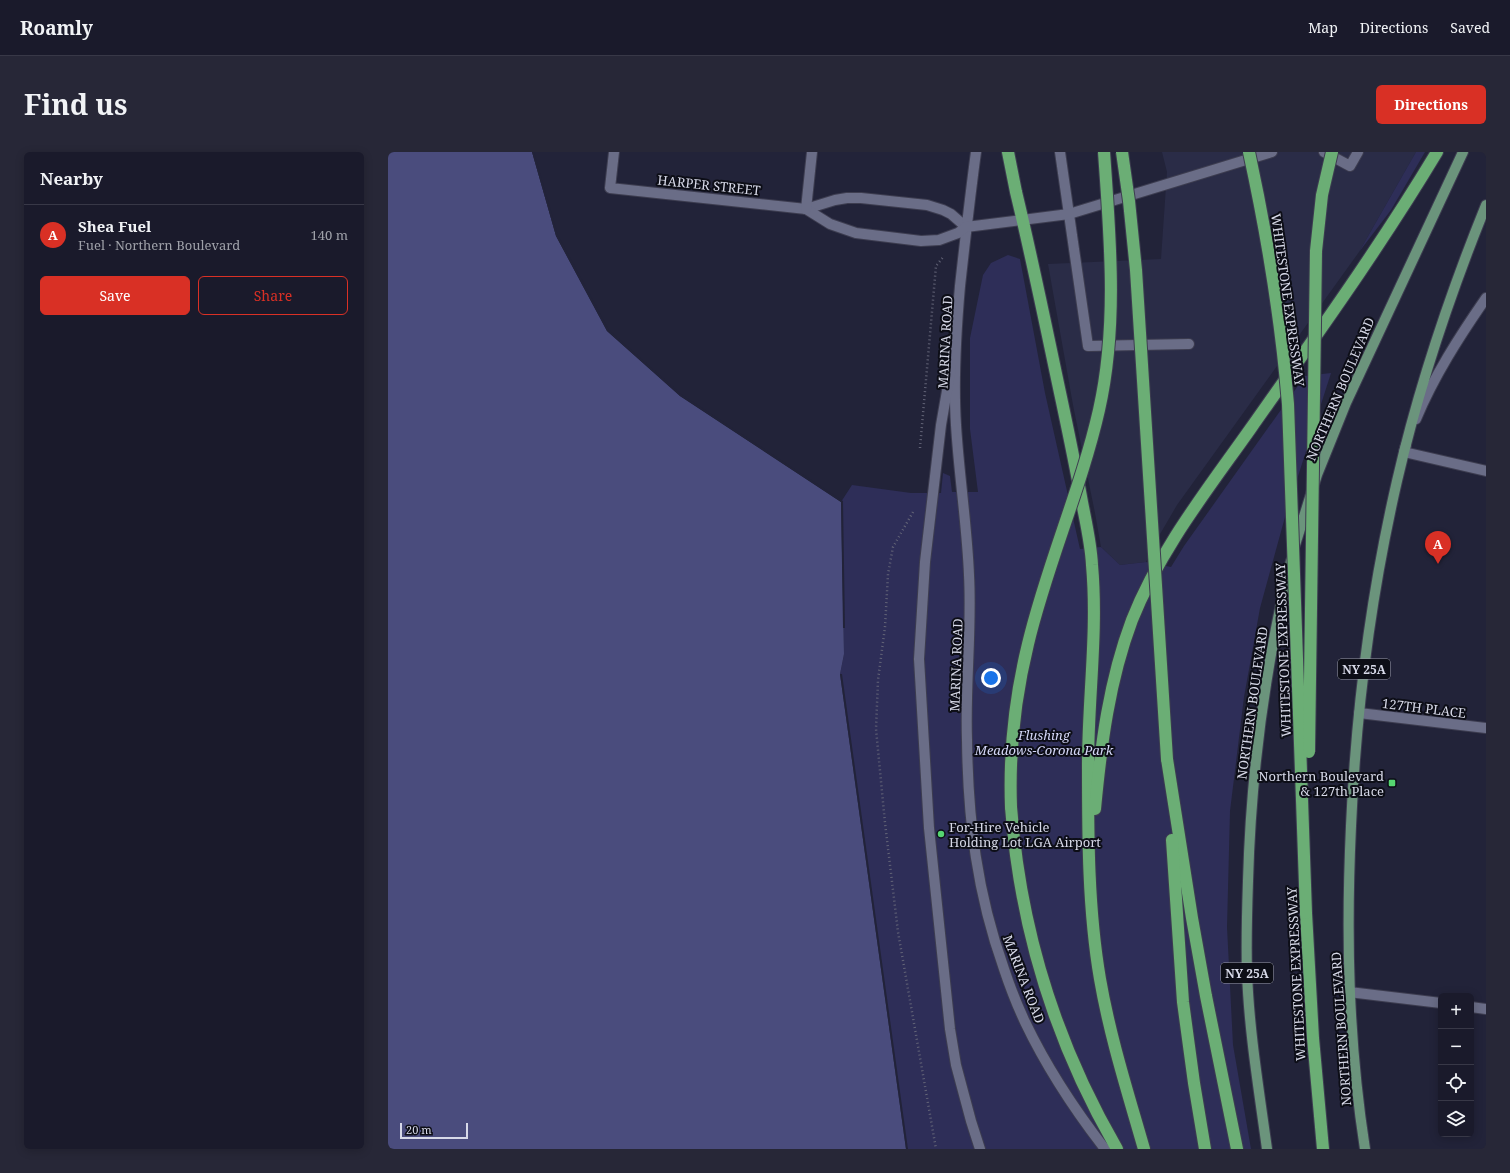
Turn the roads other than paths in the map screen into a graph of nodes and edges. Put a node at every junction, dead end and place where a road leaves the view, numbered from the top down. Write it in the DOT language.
graph roads {
  1 [pos="614,152"];
  2 [pos="812,152"];
  3 [pos="976,152"];
  4 [pos="1008,152"];
  5 [pos="1060,152"];
  6 [pos="1104,152"];
  7 [pos="1122,152"];
  8 [pos="1249,152"];
  9 [pos="1272,152"];
  10 [pos="1324,152"];
  11 [pos="1332,152"];
  12 [pos="1358,152"];
  13 [pos="1437,152"];
  14 [pos="1463,152"];
  15 [pos="1486,205"];
  16 [pos="806,209"];
  17 [pos="1069,214"];
  18 [pos="1023,220"];
  19 [pos="966,227"];
  20 [pos="1486,298"];
  21 [pos="1482,312"];
  22 [pos="955,342"];
  23 [pos="1189,344"];
  24 [pos="1404,452"];
  25 [pos="1486,471"];
  26 [pos="1359,713"];
  27 [pos="1486,728"];
  28 [pos="1167,759"];
  29 [pos="1091,890"];
  30 [pos="1306,913"];
  31 [pos="1349,992"];
  32 [pos="1438,1003"];
  33 [pos="1474,1007"];
  34 [pos="1486,1009"];
  35 [pos="980,1149"];
  36 [pos="1105,1149"];
  37 [pos="1117,1149"];
  38 [pos="1144,1149"];
  39 [pos="1205,1149"];
  40 [pos="1237,1149"];
  41 [pos="1267,1149"];
  42 [pos="1323,1149"];
  43 [pos="1365,1149"];
  1 -- 16 [label="street, HARPER STREET"];
  2 -- 16 [label="street"];
  3 -- 19 [label="street, MARINA ROAD"];
  4 -- 18 [label="highway"];
  5 -- 17 [label="street"];
  6 -- 37 [label="highway, bridge"];
  7 -- 28 [label="highway, bridge"];
  8 -- 30 [label="highway, WHITESTONE EXPRESSWAY, bridge"];
  9 -- 17 [label="street"];
  10 -- 12 [label="street"];
  11 -- 30 [label="highway, bridge"];
  13 -- 29 [label="highway"];
  14 -- 41 [label="main road, NORTHERN BOULEVARD / NY 25A"];
  15 -- 24 [label="main road, NORTHERN BOULEVARD / NY 25A"];
  16 -- 19 [label="street, HARPER STREET"];
  16 -- 19 [label="street, HARPER STREET"];
  17 -- 18 [label="street"];
  17 -- 23 [label="street"];
  18 -- 19 [label="street"];
  18 -- 29 [label="highway"];
  19 -- 22 [label="street, MARINA ROAD"];
  20 -- 21 [label="street"];
  21 -- 24 [label="street"];
  22 -- 35 [label="street"];
  22 -- 36 [label="street, MARINA ROAD"];
  24 -- 25 [label="street"];
  24 -- 26 [label="main road, NORTHERN BOULEVARD / NY 25A"];
  26 -- 27 [label="street, 127TH PLACE"];
  26 -- 31 [label="main road, NORTHERN BOULEVARD / NY 25A"];
  28 -- 39 [label="highway"];
  28 -- 40 [label="highway"];
  29 -- 38 [label="highway"];
  30 -- 42 [label="highway, WHITESTONE EXPRESSWAY"];
  31 -- 32 [label="street"];
  31 -- 43 [label="main road, NORTHERN BOULEVARD / NY 25A"];
  33 -- 34 [label="street"];
}
